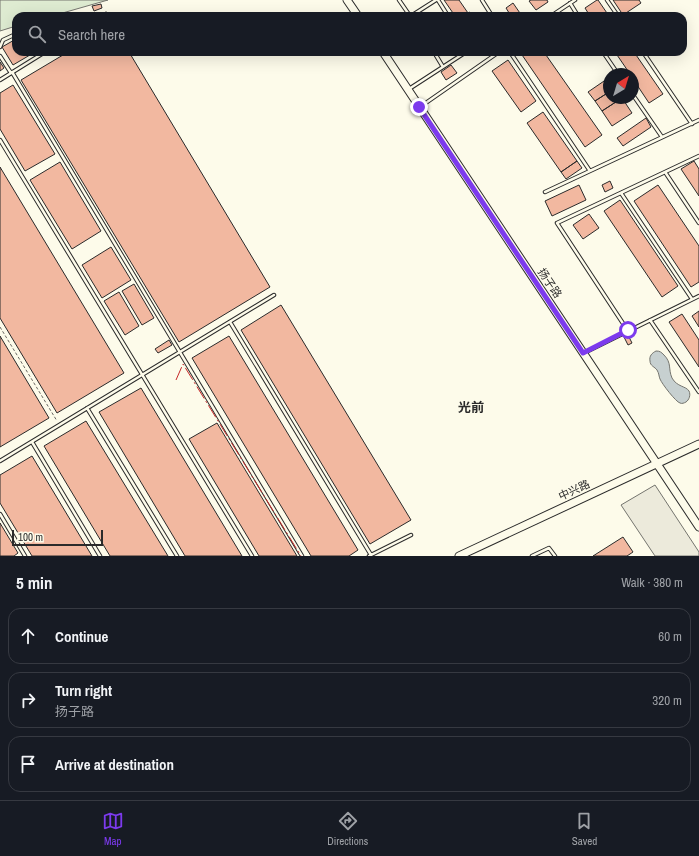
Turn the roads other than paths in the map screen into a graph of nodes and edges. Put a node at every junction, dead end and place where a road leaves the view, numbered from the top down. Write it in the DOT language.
graph roads {
  1 [pos="347,0"];
  2 [pos="399,0"];
  3 [pos="437,0"];
  4 [pos="482,0"];
  5 [pos="575,0"];
  6 [pos="607,0"];
  7 [pos="570,3"];
  8 [pos="355,12"];
  9 [pos="407,12"];
  10 [pos="417,12"];
  11 [pos="445,12"];
  12 [pos="490,12"];
  13 [pos="557,12"];
  14 [pos="576,12"];
  15 [pos="615,12"];
  16 [pos="12,36"];
  17 [pos="0,47"];
  18 [pos="0,56"];
  19 [pos="39,56"];
  20 [pos="386,56"];
  21 [pos="436,56"];
  22 [pos="460,56"];
  23 [pos="493,56"];
  24 [pos="513,56"];
  25 [pos="606,56"];
  26 [pos="646,56"];
  27 [pos="443,67"];
  28 [pos="614,68"];
  29 [pos="11,73"];
  30 [pos="0,80"];
  31 [pos="408,90"];
  32 [pos="639,104"];
  33 [pos="419,107"];
  34 [pos="699,120"];
  35 [pos="692,124"];
  36 [pos="662,137"];
  37 [pos="0,140"];
  38 [pos="699,156"];
  39 [pos="590,171"];
  40 [pos="664,172"];
  41 [pos="545,192"];
  42 [pos="621,192"];
  43 [pos="699,223"];
  44 [pos="274,295"];
  45 [pos="699,296"];
  46 [pos="692,299"];
  47 [pos="650,320"];
  48 [pos="230,322"];
  49 [pos="628,330"];
  50 [pos="180,352"];
  51 [pos="583,353"];
  52 [pos="142,375"];
  53 [pos="699,392"];
  54 [pos="87,408"];
  55 [pos="32,442"];
  56 [pos="699,444"];
  57 [pos="0,461"];
  58 [pos="657,464"];
  59 [pos="0,515"];
  60 [pos="699,527"];
  61 [pos="411,535"];
  62 [pos="25,556"];
  63 [pos="100,556"];
  64 [pos="177,556"];
  65 [pos="252,556"];
  66 [pos="302,556"];
  67 [pos="370,556"];
  68 [pos="459,556"];
  69 [pos="532,556"];
  70 [pos="555,556"];
  1 -- 8 [label="street"];
  2 -- 9 [label="lane"];
  3 -- 10 [label="lane"];
  3 -- 11 [label="lane"];
  4 -- 12 [label="lane"];
  5 -- 7 [label="lane"];
  6 -- 15 [label="lane"];
  7 -- 13 [label="lane"];
  7 -- 14 [label="lane"];
  16 -- 17 [label="lane"];
  18 -- 29 [label="lane"];
  19 -- 29 [label="lane"];
  20 -- 31 [label="street, 扬子路"];
  21 -- 27 [label="lane"];
  22 -- 27 [label="lane"];
  23 -- 33 [label="lane"];
  24 -- 39 [label="lane"];
  25 -- 28 [label="lane"];
  26 -- 35 [label="lane"];
  27 -- 31 [label="lane"];
  29 -- 30 [label="lane"];
  29 -- 50 [label="lane"];
  31 -- 33 [label="street, 扬子路"];
  32 -- 36 [label="lane"];
  33 -- 51 [label="street, 扬子路"];
  34 -- 35 [label="lane"];
  35 -- 36 [label="lane"];
  36 -- 39 [label="lane"];
  37 -- 52 [label="lane"];
  38 -- 40 [label="lane"];
  39 -- 41 [label="lane"];
  40 -- 42 [label="lane"];
  40 -- 43 [label="lane"];
  42 -- 46 [label="lane"];
  42 -- 49 [label="lane"];
  44 -- 48 [label="lane"];
  45 -- 46 [label="lane"];
  46 -- 47 [label="lane"];
  47 -- 49 [label="lane"];
  47 -- 53 [label="lane"];
  48 -- 50 [label="lane"];
  48 -- 67 [label="lane"];
  49 -- 51 [label="lane"];
  50 -- 52 [label="lane"];
  50 -- 66 [label="lane"];
  51 -- 58 [label="street, 扬子路"];
  52 -- 54 [label="lane"];
  52 -- 65 [label="lane"];
  54 -- 55 [label="lane"];
  54 -- 64 [label="lane"];
  55 -- 57 [label="lane"];
  55 -- 63 [label="lane"];
  56 -- 58 [label="street, 中兴路"];
  58 -- 60 [label="street, 扬子路"];
  58 -- 68 [label="street, 中兴路"];
  59 -- 62 [label="lane"];
  61 -- 67 [label="lane"];
  69 -- 70 [label="lane"];
}
